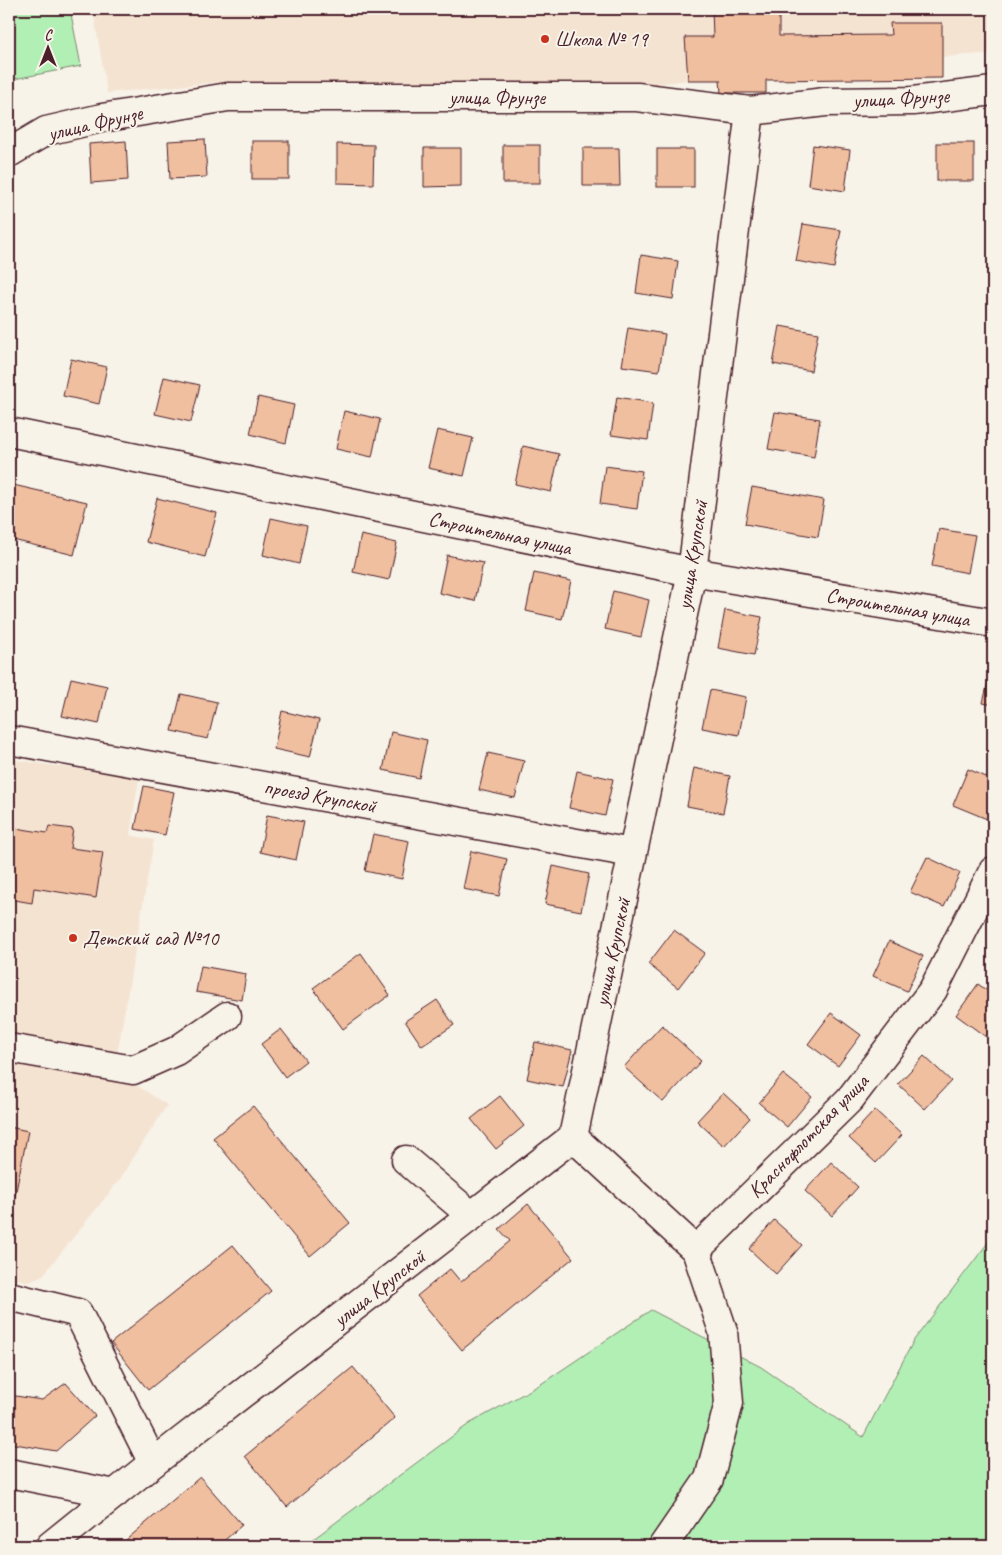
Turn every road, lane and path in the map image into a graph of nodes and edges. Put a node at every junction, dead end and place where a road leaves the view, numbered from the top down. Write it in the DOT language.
graph roads {
  1 [pos="993,91"];
  2 [pos="750,111"];
  3 [pos="9,153"];
  4 [pos="9,432"];
  5 [pos="692,572"];
  6 [pos="993,623"];
  7 [pos="9,740"];
  8 [pos="632,853"];
  9 [pos="993,872"];
  10 [pos="227,1016"];
  11 [pos="9,1048"];
  12 [pos="573,1137"];
  13 [pos="406,1160"];
  14 [pos="472,1216"];
  15 [pos="696,1250"];
  16 [pos="9,1296"];
  17 [pos="153,1463"];
  18 [pos="9,1473"];
  19 [pos="115,1494"];
  20 [pos="50,1546"];
  21 [pos="663,1546"];
  1 -- 2 [label="street, улица Фрунзе"];
  2 -- 3 [label="street, улица Фрунзе"];
  2 -- 5 [label="street, улица Крупской"];
  4 -- 5 [label="street, Строительная улица"];
  5 -- 6 [label="street, Строительная улица"];
  5 -- 8 [label="street, улица Крупской"];
  7 -- 8 [label="street, проезд Крупской"];
  8 -- 12 [label="street, улица Крупской"];
  9 -- 15 [label="street, Краснофлотская улица"];
  10 -- 11 [label="street"];
  12 -- 14 [label="street, улица Крупской"];
  12 -- 15 [label="street"];
  13 -- 14 [label="street"];
  14 -- 17 [label="street, улица Крупской"];
  15 -- 21 [label="street"];
  16 -- 17 [label="street"];
  17 -- 19 [label="street, улица Крупской"];
  18 -- 19 [label="street"];
  19 -- 20 [label="street, улица Крупской"];
}
